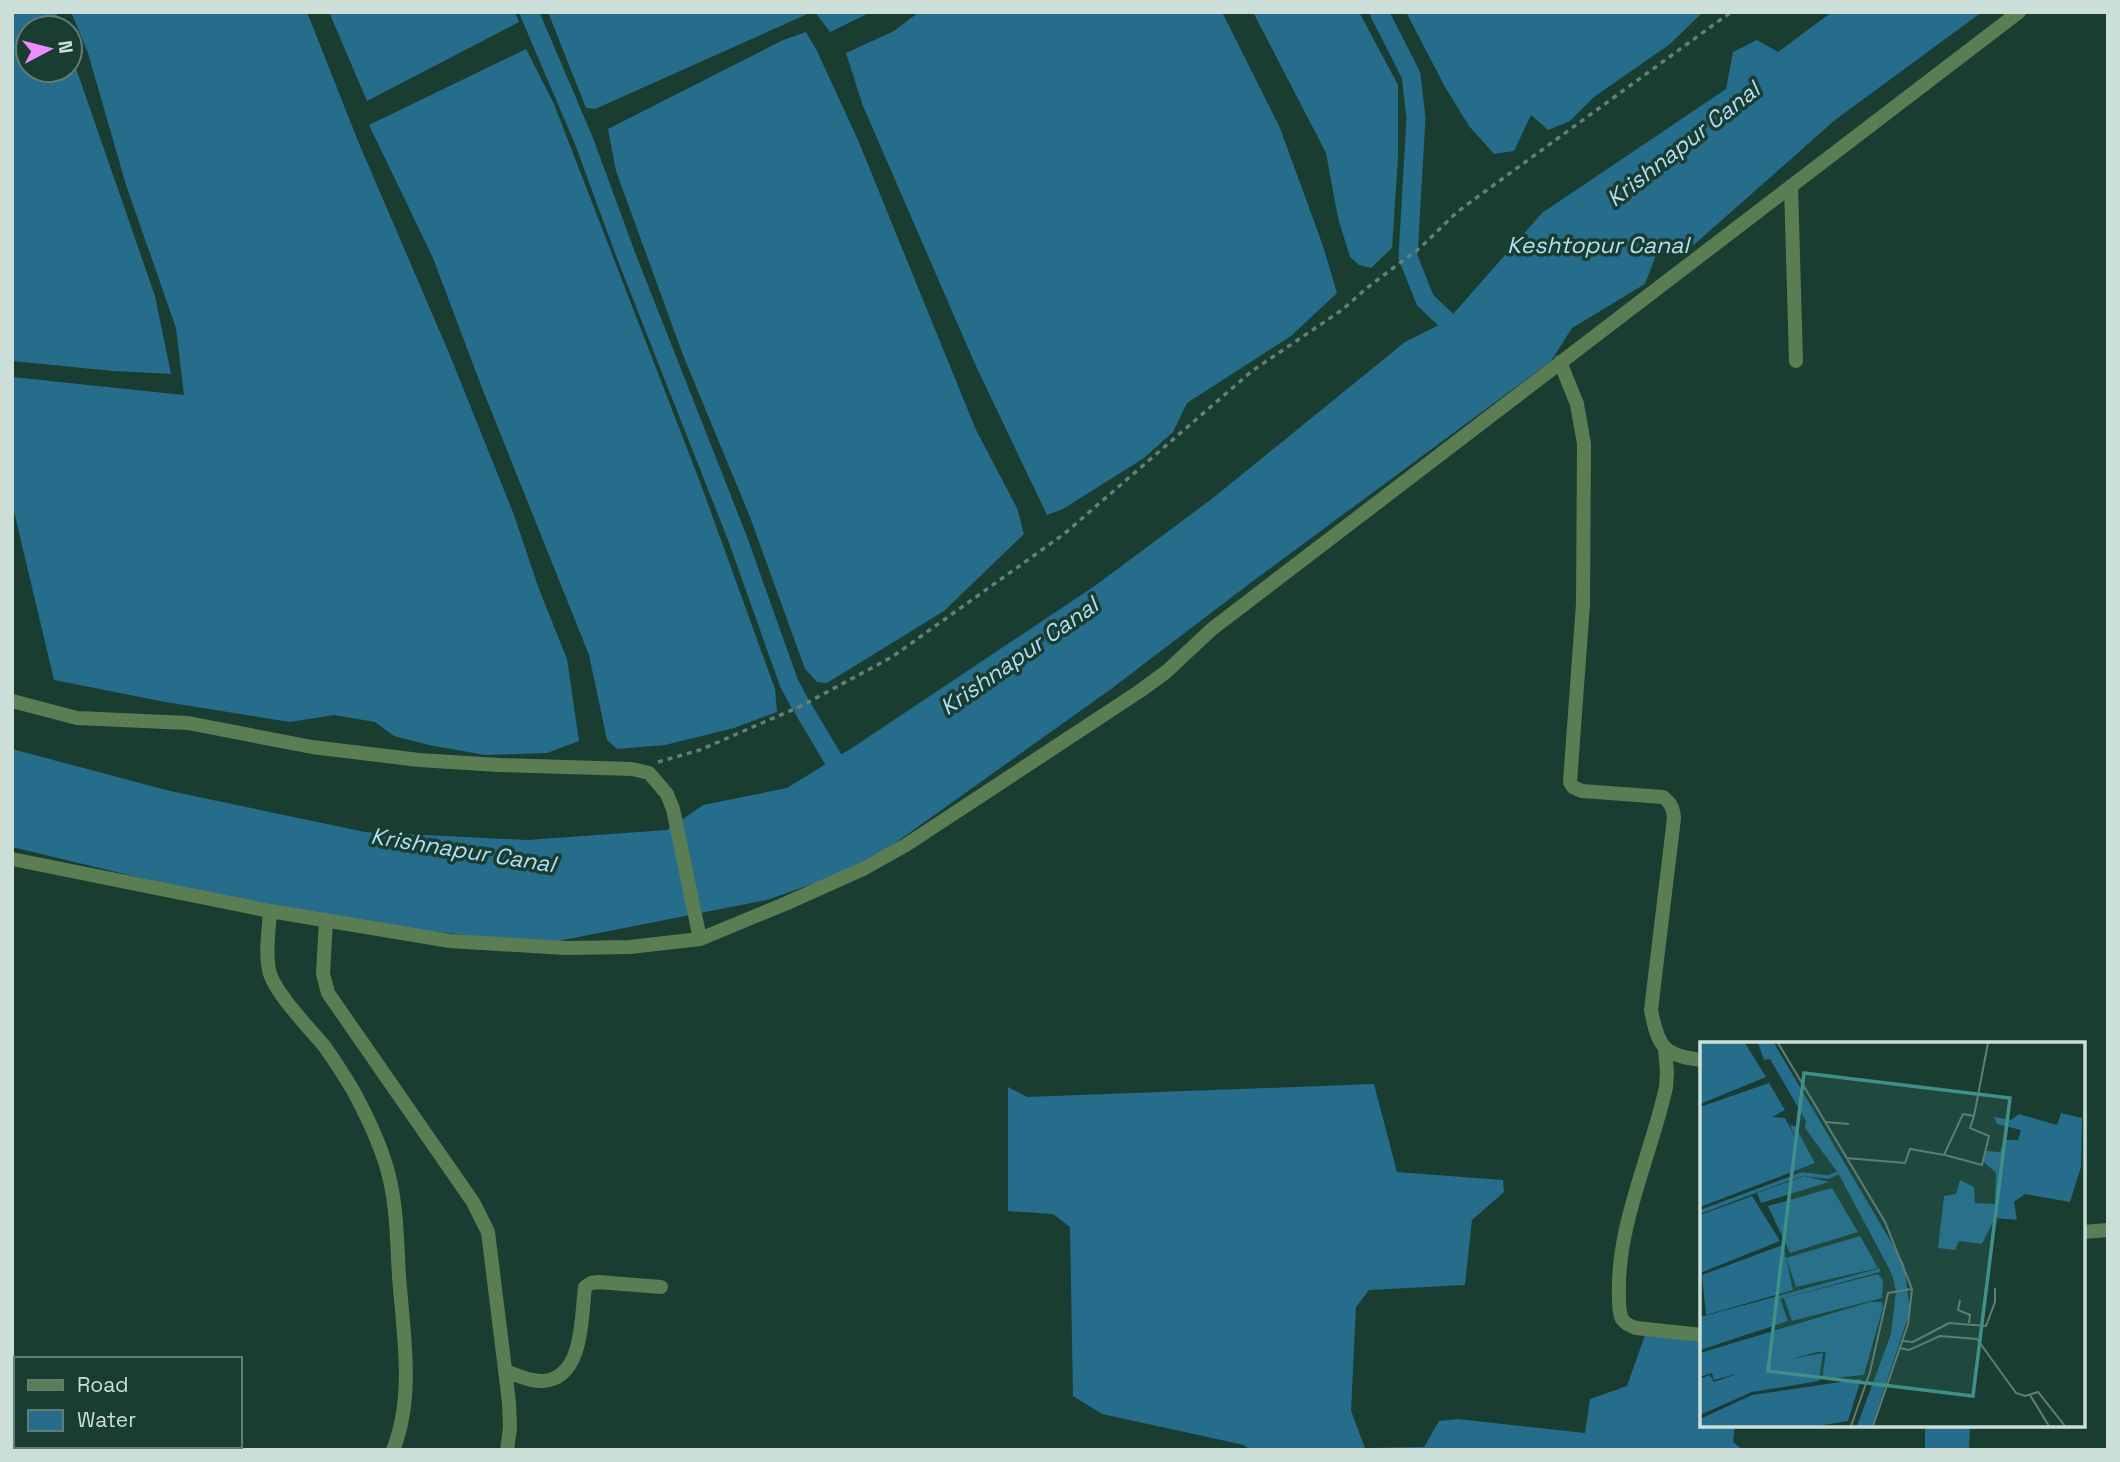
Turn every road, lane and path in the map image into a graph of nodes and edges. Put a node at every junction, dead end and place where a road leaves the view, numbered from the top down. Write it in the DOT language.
graph roads {
  1 [pos="1731,12"];
  2 [pos="2019,12"];
  3 [pos="1791,186"];
  4 [pos="1796,360"];
  5 [pos="1560,362"];
  6 [pos="12,701"];
  7 [pos="632,769"];
  8 [pos="12,859"];
  9 [pos="270,911"];
  10 [pos="326,920"];
  11 [pos="699,939"];
  12 [pos="1665,1048"];
  13 [pos="1700,1060"];
  14 [pos="2108,1230"];
  15 [pos="2085,1233"];
  16 [pos="661,1287"];
  17 [pos="1700,1335"];
  18 [pos="505,1371"];
  19 [pos="393,1450"];
  20 [pos="507,1450"];
  1 -- 7 [label="path"];
  2 -- 3 [label="street"];
  3 -- 4 [label="street"];
  3 -- 5 [label="street"];
  5 -- 11 [label="street"];
  5 -- 12 [label="street"];
  6 -- 7 [label="street"];
  7 -- 11 [label="street"];
  8 -- 9 [label="street"];
  9 -- 10 [label="street"];
  9 -- 19 [label="street"];
  10 -- 11 [label="street"];
  10 -- 18 [label="street"];
  12 -- 13 [label="street"];
  12 -- 17 [label="street"];
  14 -- 15 [label="street"];
  16 -- 18 [label="street"];
  18 -- 20 [label="street"];
}
